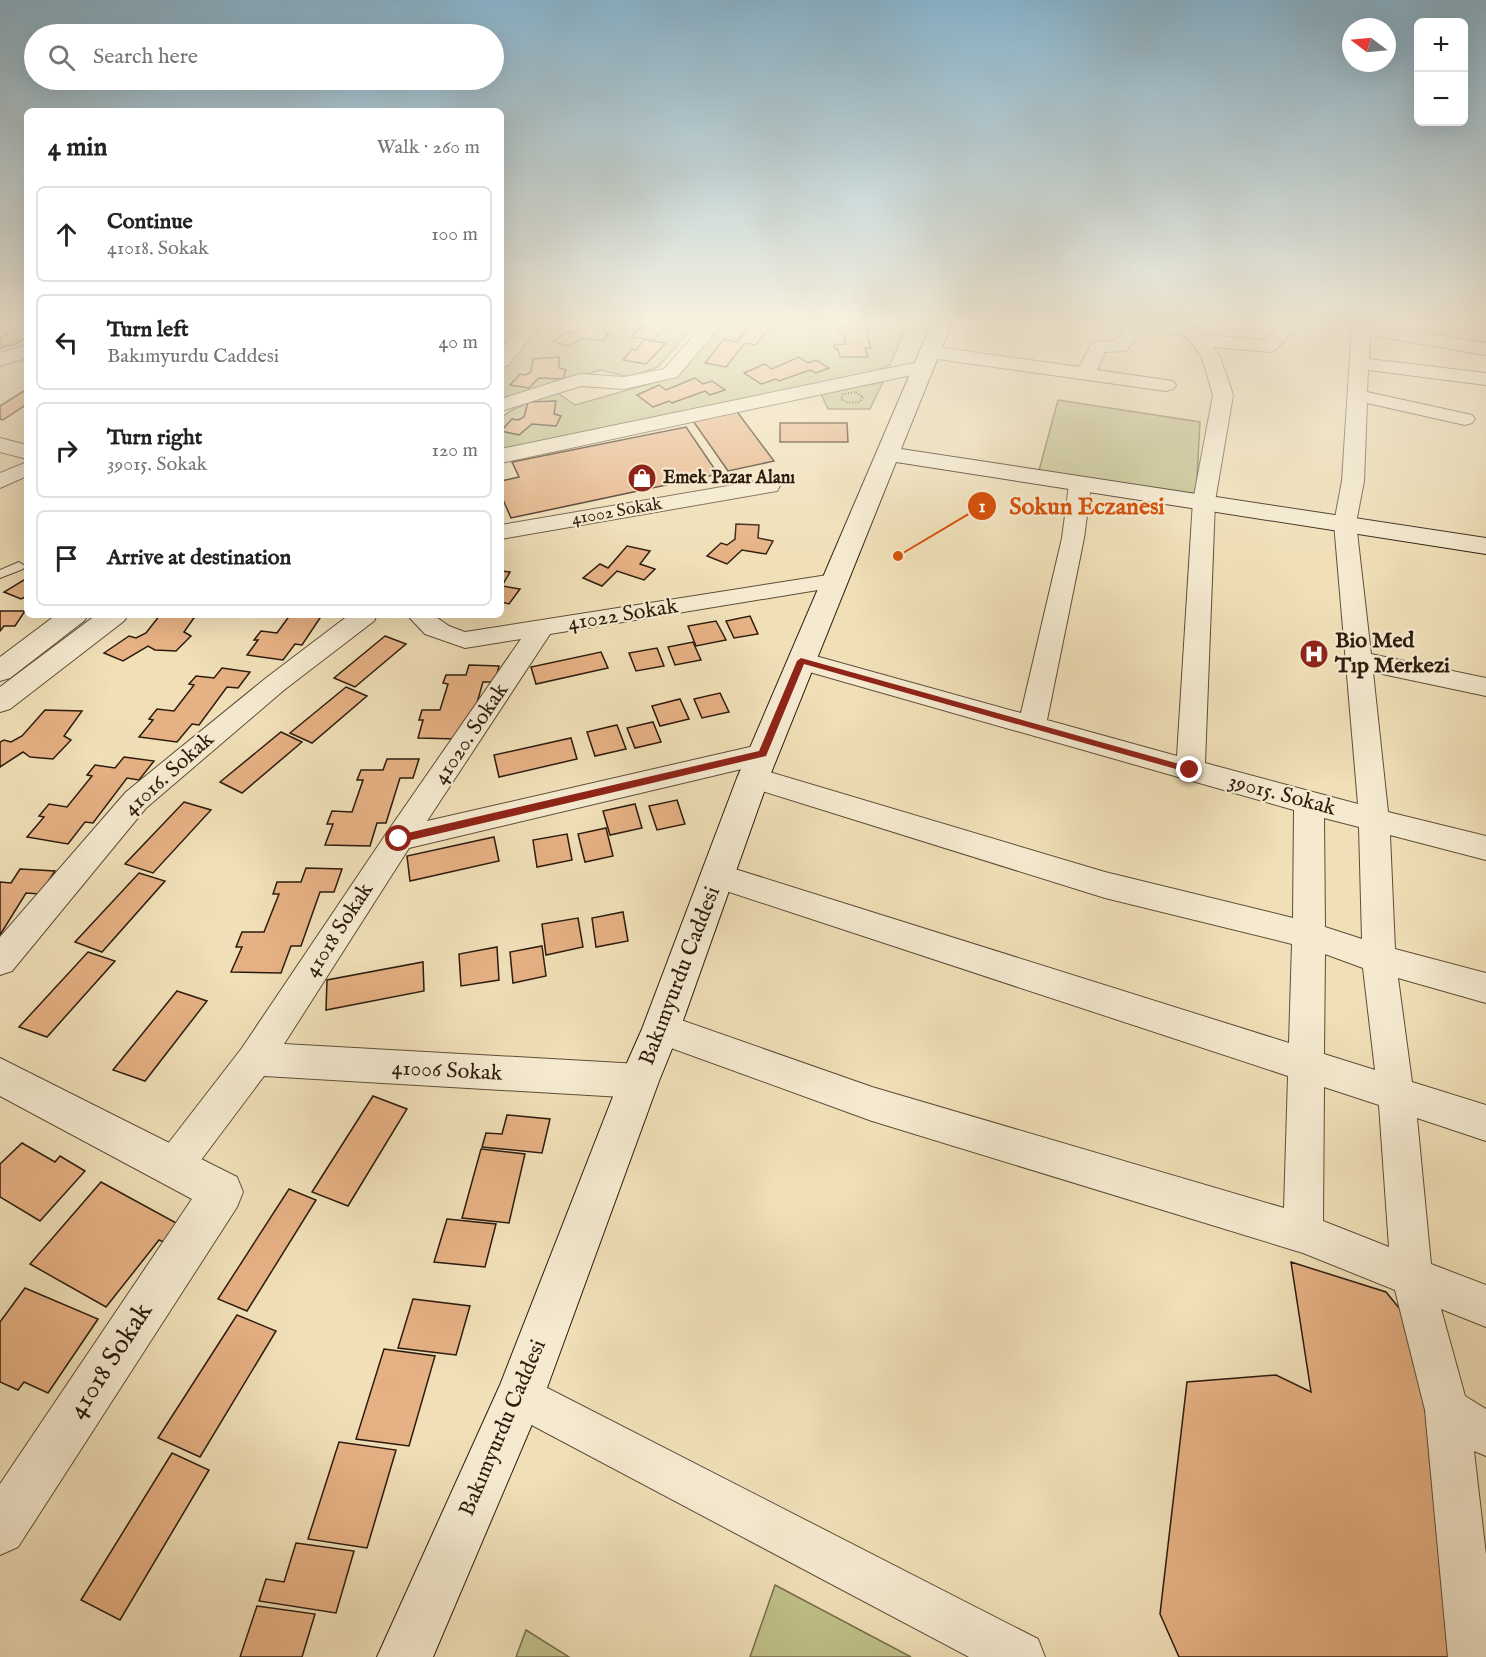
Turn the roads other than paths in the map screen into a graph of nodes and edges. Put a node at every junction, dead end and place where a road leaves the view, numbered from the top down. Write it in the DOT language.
graph roads {
  1 [pos="715,402"];
  2 [pos="908,402"];
  3 [pos="1223,402"];
  4 [pos="1356,402"];
  5 [pos="1389,402"];
  6 [pos="1465,419"];
  7 [pos="0,445"];
  8 [pos="24,451"];
  9 [pos="886,454"];
  10 [pos="504,455"];
  11 [pos="24,470"];
  12 [pos="0,482"];
  13 [pos="1080,485"];
  14 [pos="769,486"];
  15 [pos="1204,501"];
  16 [pos="1346,523"];
  17 [pos="504,531"];
  18 [pos="1485,549"];
  19 [pos="19,566"];
  20 [pos="0,574"];
  21 [pos="834,581"];
  22 [pos="70,618"];
  23 [pos="110,618"];
  24 [pos="361,618"];
  25 [pos="421,618"];
  26 [pos="542,628"];
  27 [pos="1358,660"];
  28 [pos="801,661"];
  29 [pos="0,671"];
  30 [pos="1486,687"];
  31 [pos="0,702"];
  32 [pos="1032,726"];
  33 [pos="758,766"];
  34 [pos="1190,770"];
  35 [pos="1309,803"];
  36 [pos="1374,820"];
  37 [pos="399,839"];
  38 [pos="1486,848"];
  39 [pos="719,876"];
  40 [pos="1309,935"];
  41 [pos="1379,959"];
  42 [pos="0,961"];
  43 [pos="1486,988"];
  44 [pos="661,1029"];
  45 [pos="255,1059"];
  46 [pos="1305,1066"];
  47 [pos="0,1076"];
  48 [pos="639,1081"];
  49 [pos="1396,1095"];
  50 [pos="1486,1123"];
  51 [pos="173,1167"];
  52 [pos="1303,1233"];
  53 [pos="1412,1276"];
  54 [pos="1486,1306"];
  55 [pos="520,1396"];
  56 [pos="1447,1410"];
  57 [pos="1486,1434"];
  58 [pos="2,1521"];
  59 [pos="412,1647"];
  60 [pos="1020,1657"];
  61 [pos="1473,1657"];
  1 -- 10 [label="main road"];
  2 -- 9 [label="main road, Bakımyurdu Caddesi"];
  3 -- 15 [label="street"];
  4 -- 16 [label="street"];
  5 -- 6 [label="street"];
  7 -- 8 [label="main road"];
  9 -- 13 [label="main road"];
  9 -- 21 [label="main road, Bakımyurdu Caddesi"];
  11 -- 12 [label="street"];
  13 -- 15 [label="main road"];
  13 -- 32 [label="street"];
  14 -- 17 [label="street, 41002 Sokak"];
  15 -- 16 [label="main road"];
  15 -- 34 [label="street"];
  16 -- 18 [label="main road"];
  16 -- 27 [label="street"];
  19 -- 20 [label="lane"];
  21 -- 26 [label="street, 41022 Sokak"];
  21 -- 28 [label="main road, Bakımyurdu Caddesi"];
  22 -- 29 [label="main road"];
  23 -- 31 [label="main road"];
  24 -- 42 [label="street, 41016. Sokak"];
  25 -- 26 [label="street, 41022 Sokak"];
  26 -- 37 [label="street, 41020. Sokak"];
  27 -- 30 [label="street"];
  27 -- 36 [label="street"];
  28 -- 32 [label="street, 39015. Sokak"];
  28 -- 33 [label="main road, Bakımyurdu Caddesi"];
  32 -- 34 [label="street, 39015. Sokak"];
  33 -- 37 [label="street"];
  33 -- 39 [label="main road, Bakımyurdu Caddesi"];
  33 -- 40 [label="street"];
  34 -- 35 [label="street, 39015. Sokak"];
  35 -- 36 [label="street, 39015. Sokak"];
  35 -- 40 [label="street"];
  36 -- 38 [label="street, 39015. Sokak"];
  36 -- 41 [label="street"];
  37 -- 45 [label="street, 41018 Sokak"];
  39 -- 44 [label="main road, Bakımyurdu Caddesi"];
  39 -- 46 [label="street"];
  40 -- 41 [label="street"];
  40 -- 46 [label="street"];
  41 -- 43 [label="street"];
  41 -- 49 [label="street"];
  44 -- 48 [label="main road, Bakımyurdu Caddesi"];
  44 -- 52 [label="street"];
  45 -- 48 [label="street, 41006 Sokak"];
  45 -- 51 [label="street, 41018 Sokak"];
  46 -- 49 [label="street"];
  46 -- 52 [label="street"];
  47 -- 51 [label="main road"];
  48 -- 55 [label="main road, Bakımyurdu Caddesi"];
  49 -- 50 [label="street"];
  49 -- 53 [label="street"];
  51 -- 58 [label="main road, 41018 Sokak"];
  52 -- 53 [label="street"];
  53 -- 54 [label="street"];
  53 -- 56 [label="street"];
  55 -- 59 [label="main road, Bakımyurdu Caddesi"];
  55 -- 60 [label="street"];
  56 -- 57 [label="street"];
  56 -- 61 [label="street"];
}
